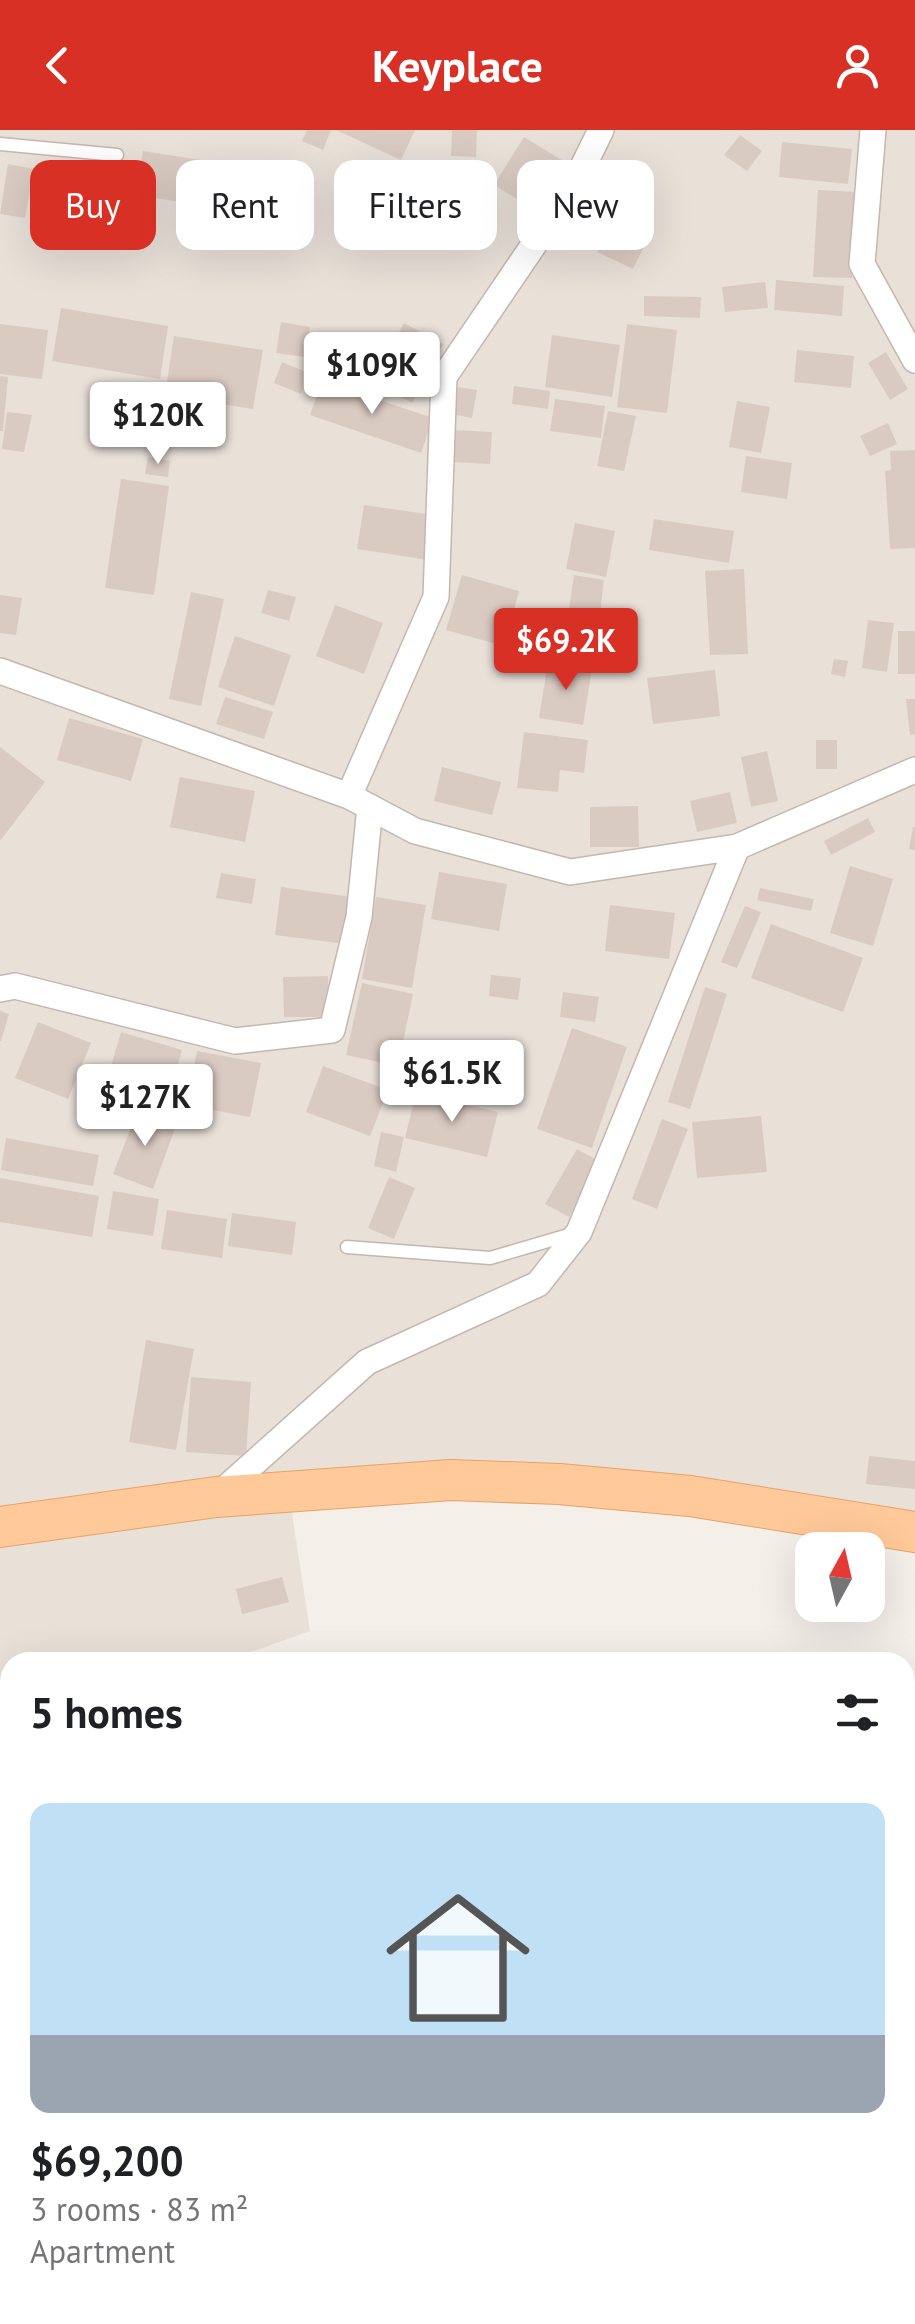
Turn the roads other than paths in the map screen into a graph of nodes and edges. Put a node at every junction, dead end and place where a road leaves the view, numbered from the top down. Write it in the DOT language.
graph roads {
  1 [pos="601,130"];
  2 [pos="873,130"];
  3 [pos="0,144"];
  4 [pos="117,154"];
  5 [pos="915,360"];
  6 [pos="0,671"];
  7 [pos="915,770"];
  8 [pos="359,801"];
  9 [pos="738,847"];
  10 [pos="0,989"];
  11 [pos="579,1232"];
  12 [pos="347,1246"];
  13 [pos="216,1497"];
  14 [pos="0,1528"];
  15 [pos="915,1532"];
  1 -- 8 [label="street"];
  2 -- 5 [label="street"];
  3 -- 4 [label="lane"];
  6 -- 8 [label="street"];
  7 -- 9 [label="street"];
  8 -- 9 [label="street"];
  8 -- 10 [label="street"];
  9 -- 11 [label="street"];
  11 -- 12 [label="lane"];
  11 -- 13 [label="street"];
  13 -- 14 [label="main road"];
  13 -- 15 [label="main road"];
}
